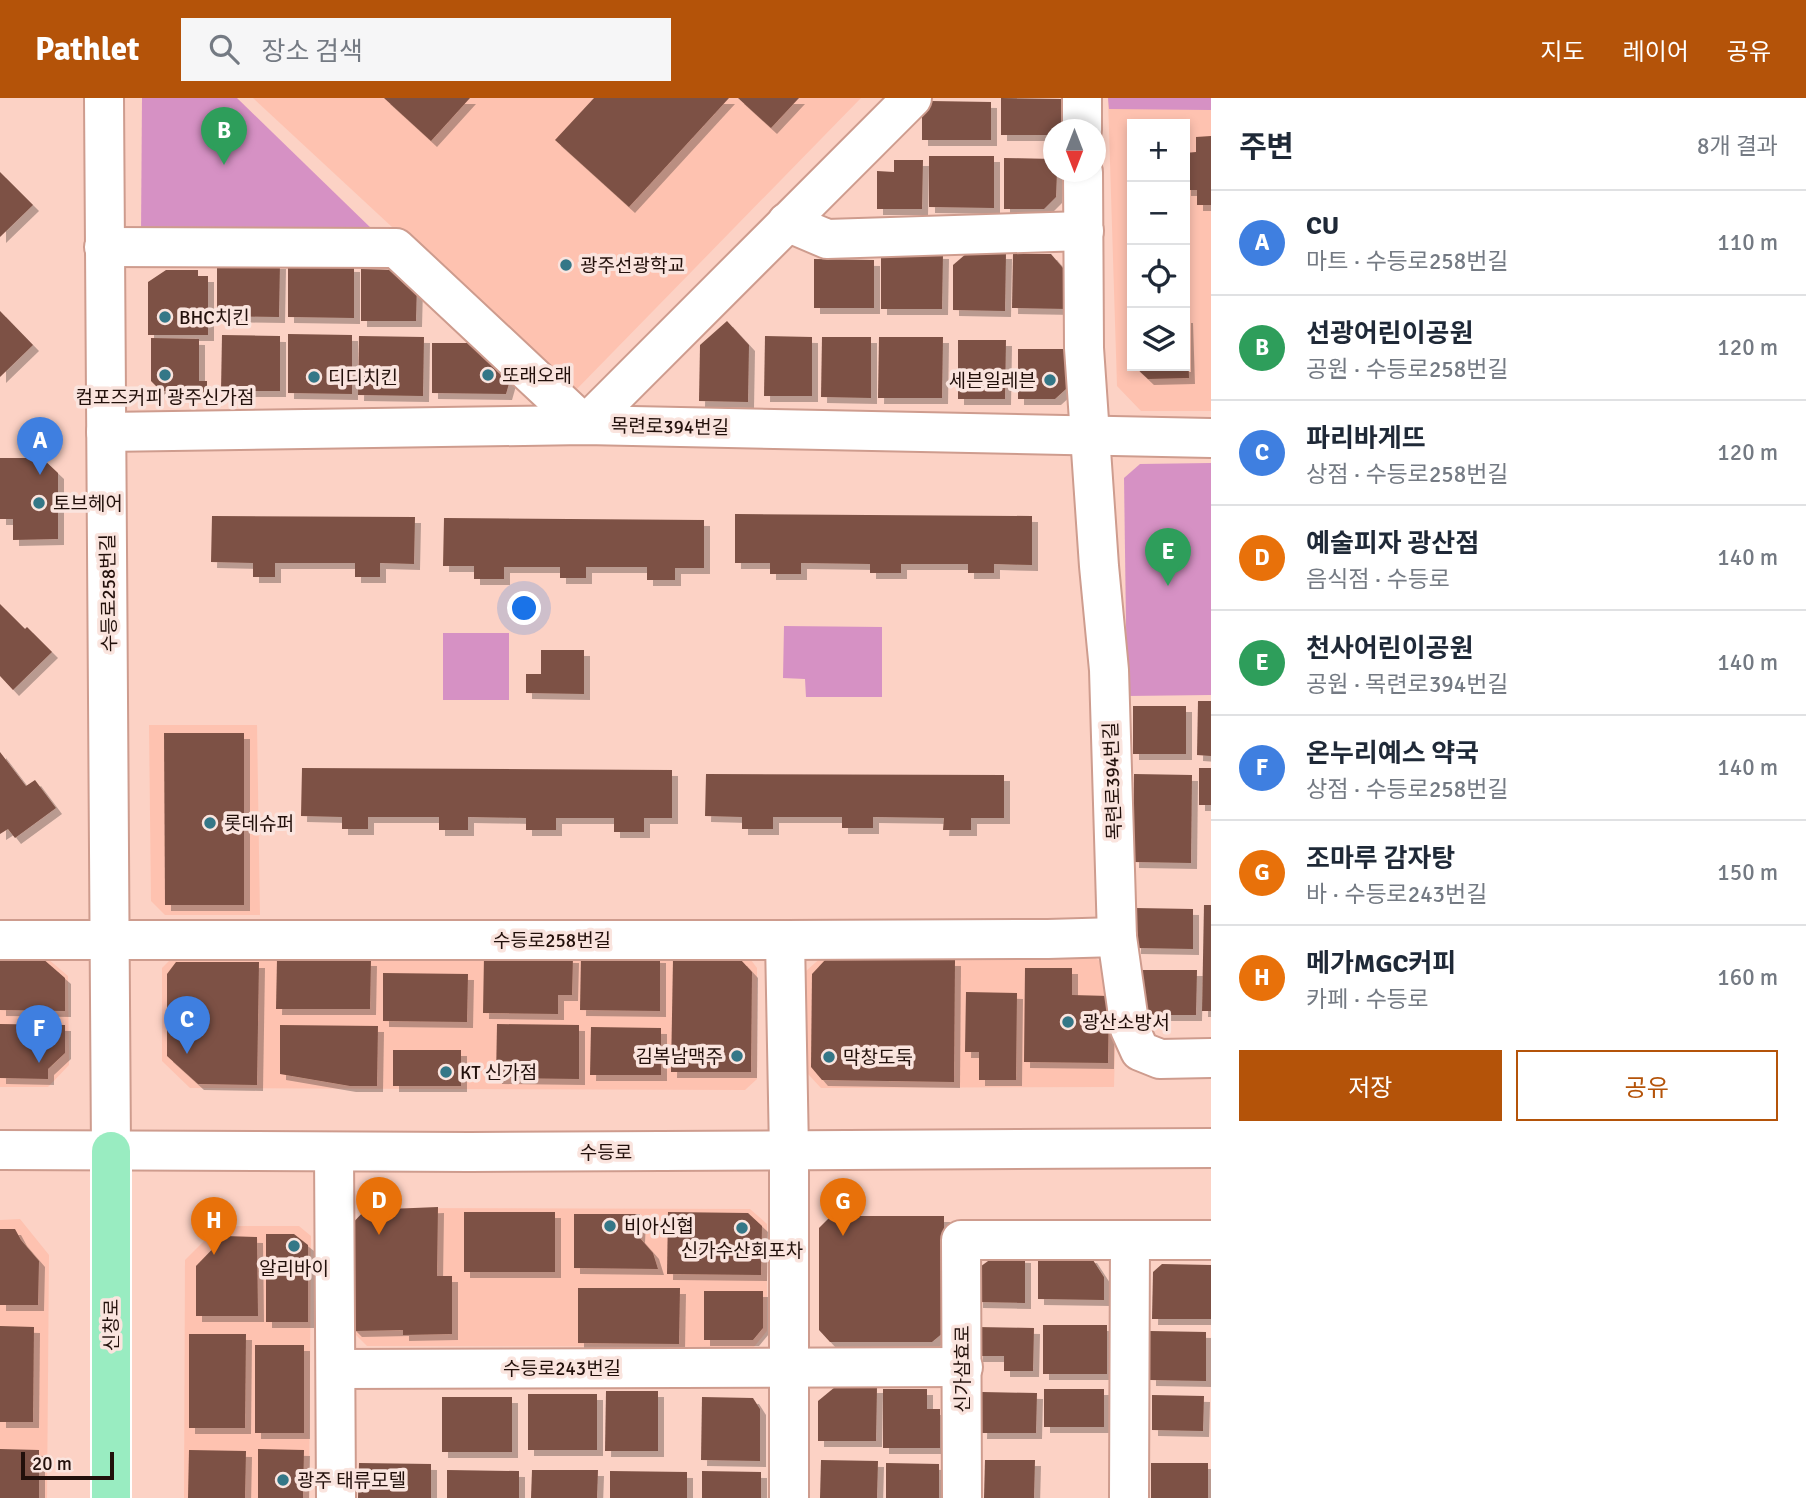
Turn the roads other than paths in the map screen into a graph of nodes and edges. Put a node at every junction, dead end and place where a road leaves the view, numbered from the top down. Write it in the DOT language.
graph roads {
  1 [pos="104,98"];
  2 [pos="912,98"];
  3 [pos="1082,98"];
  4 [pos="1082,119"];
  5 [pos="1083,182"];
  6 [pos="787,222"];
  7 [pos="1084,231"];
  8 [pos="104,247"];
  9 [pos="585,425"];
  10 [pos="106,432"];
  11 [pos="1091,436"];
  12 [pos="1211,438"];
  13 [pos="1116,937"];
  14 [pos="0,940"];
  15 [pos="110,940"];
  16 [pos="785,940"];
  17 [pos="1211,1058"];
  18 [pos="1211,1147"];
  19 [pos="0,1150"];
  20 [pos="111,1152"];
  21 [pos="789,1152"];
  22 [pos="334,1153"];
  23 [pos="1130,1240"];
  24 [pos="1211,1240"];
  25 [pos="788,1367"];
  26 [pos="962,1367"];
  27 [pos="336,1369"];
  28 [pos="111,1498"];
  29 [pos="336,1498"];
  30 [pos="789,1498"];
  31 [pos="962,1498"];
  32 [pos="1129,1498"];
  1 -- 8 [label="street, 수등로258번길"];
  2 -- 6 [label="street, 목련로394번길"];
  3 -- 4 [label="street"];
  5 -- 7 [label="street, 목련로394번길"];
  6 -- 7 [label="street"];
  6 -- 9 [label="street, 목련로394번길"];
  7 -- 11 [label="street, 목련로394번길"];
  8 -- 9 [label="street"];
  8 -- 10 [label="street, 수등로258번길"];
  9 -- 10 [label="street, 목련로394번길"];
  9 -- 11 [label="street, 목련로394번길"];
  10 -- 15 [label="street, 수등로258번길"];
  11 -- 12 [label="street, 목련로394번길"];
  11 -- 13 [label="street, 목련로394번길"];
  13 -- 16 [label="street, 수등로258번길"];
  13 -- 17 [label="street, 목련로394번길"];
  14 -- 15 [label="street, 수등로258번길"];
  15 -- 16 [label="street, 수등로258번길"];
  15 -- 20 [label="street, 수등로258번길"];
  16 -- 21 [label="street"];
  18 -- 21 [label="street, 수등로"];
  19 -- 20 [label="street, 수등로"];
  20 -- 22 [label="street, 수등로"];
  20 -- 28 [label="main road, 신창로"];
  21 -- 22 [label="street, 수등로"];
  21 -- 25 [label="street"];
  22 -- 27 [label="street"];
  23 -- 24 [label="street"];
  23 -- 26 [label="street, 신가삼효로"];
  23 -- 32 [label="street"];
  25 -- 26 [label="street, 수등로243번길"];
  25 -- 27 [label="street, 수등로243번길"];
  25 -- 30 [label="street"];
  26 -- 31 [label="street, 신가삼효로"];
  27 -- 29 [label="street"];
}
